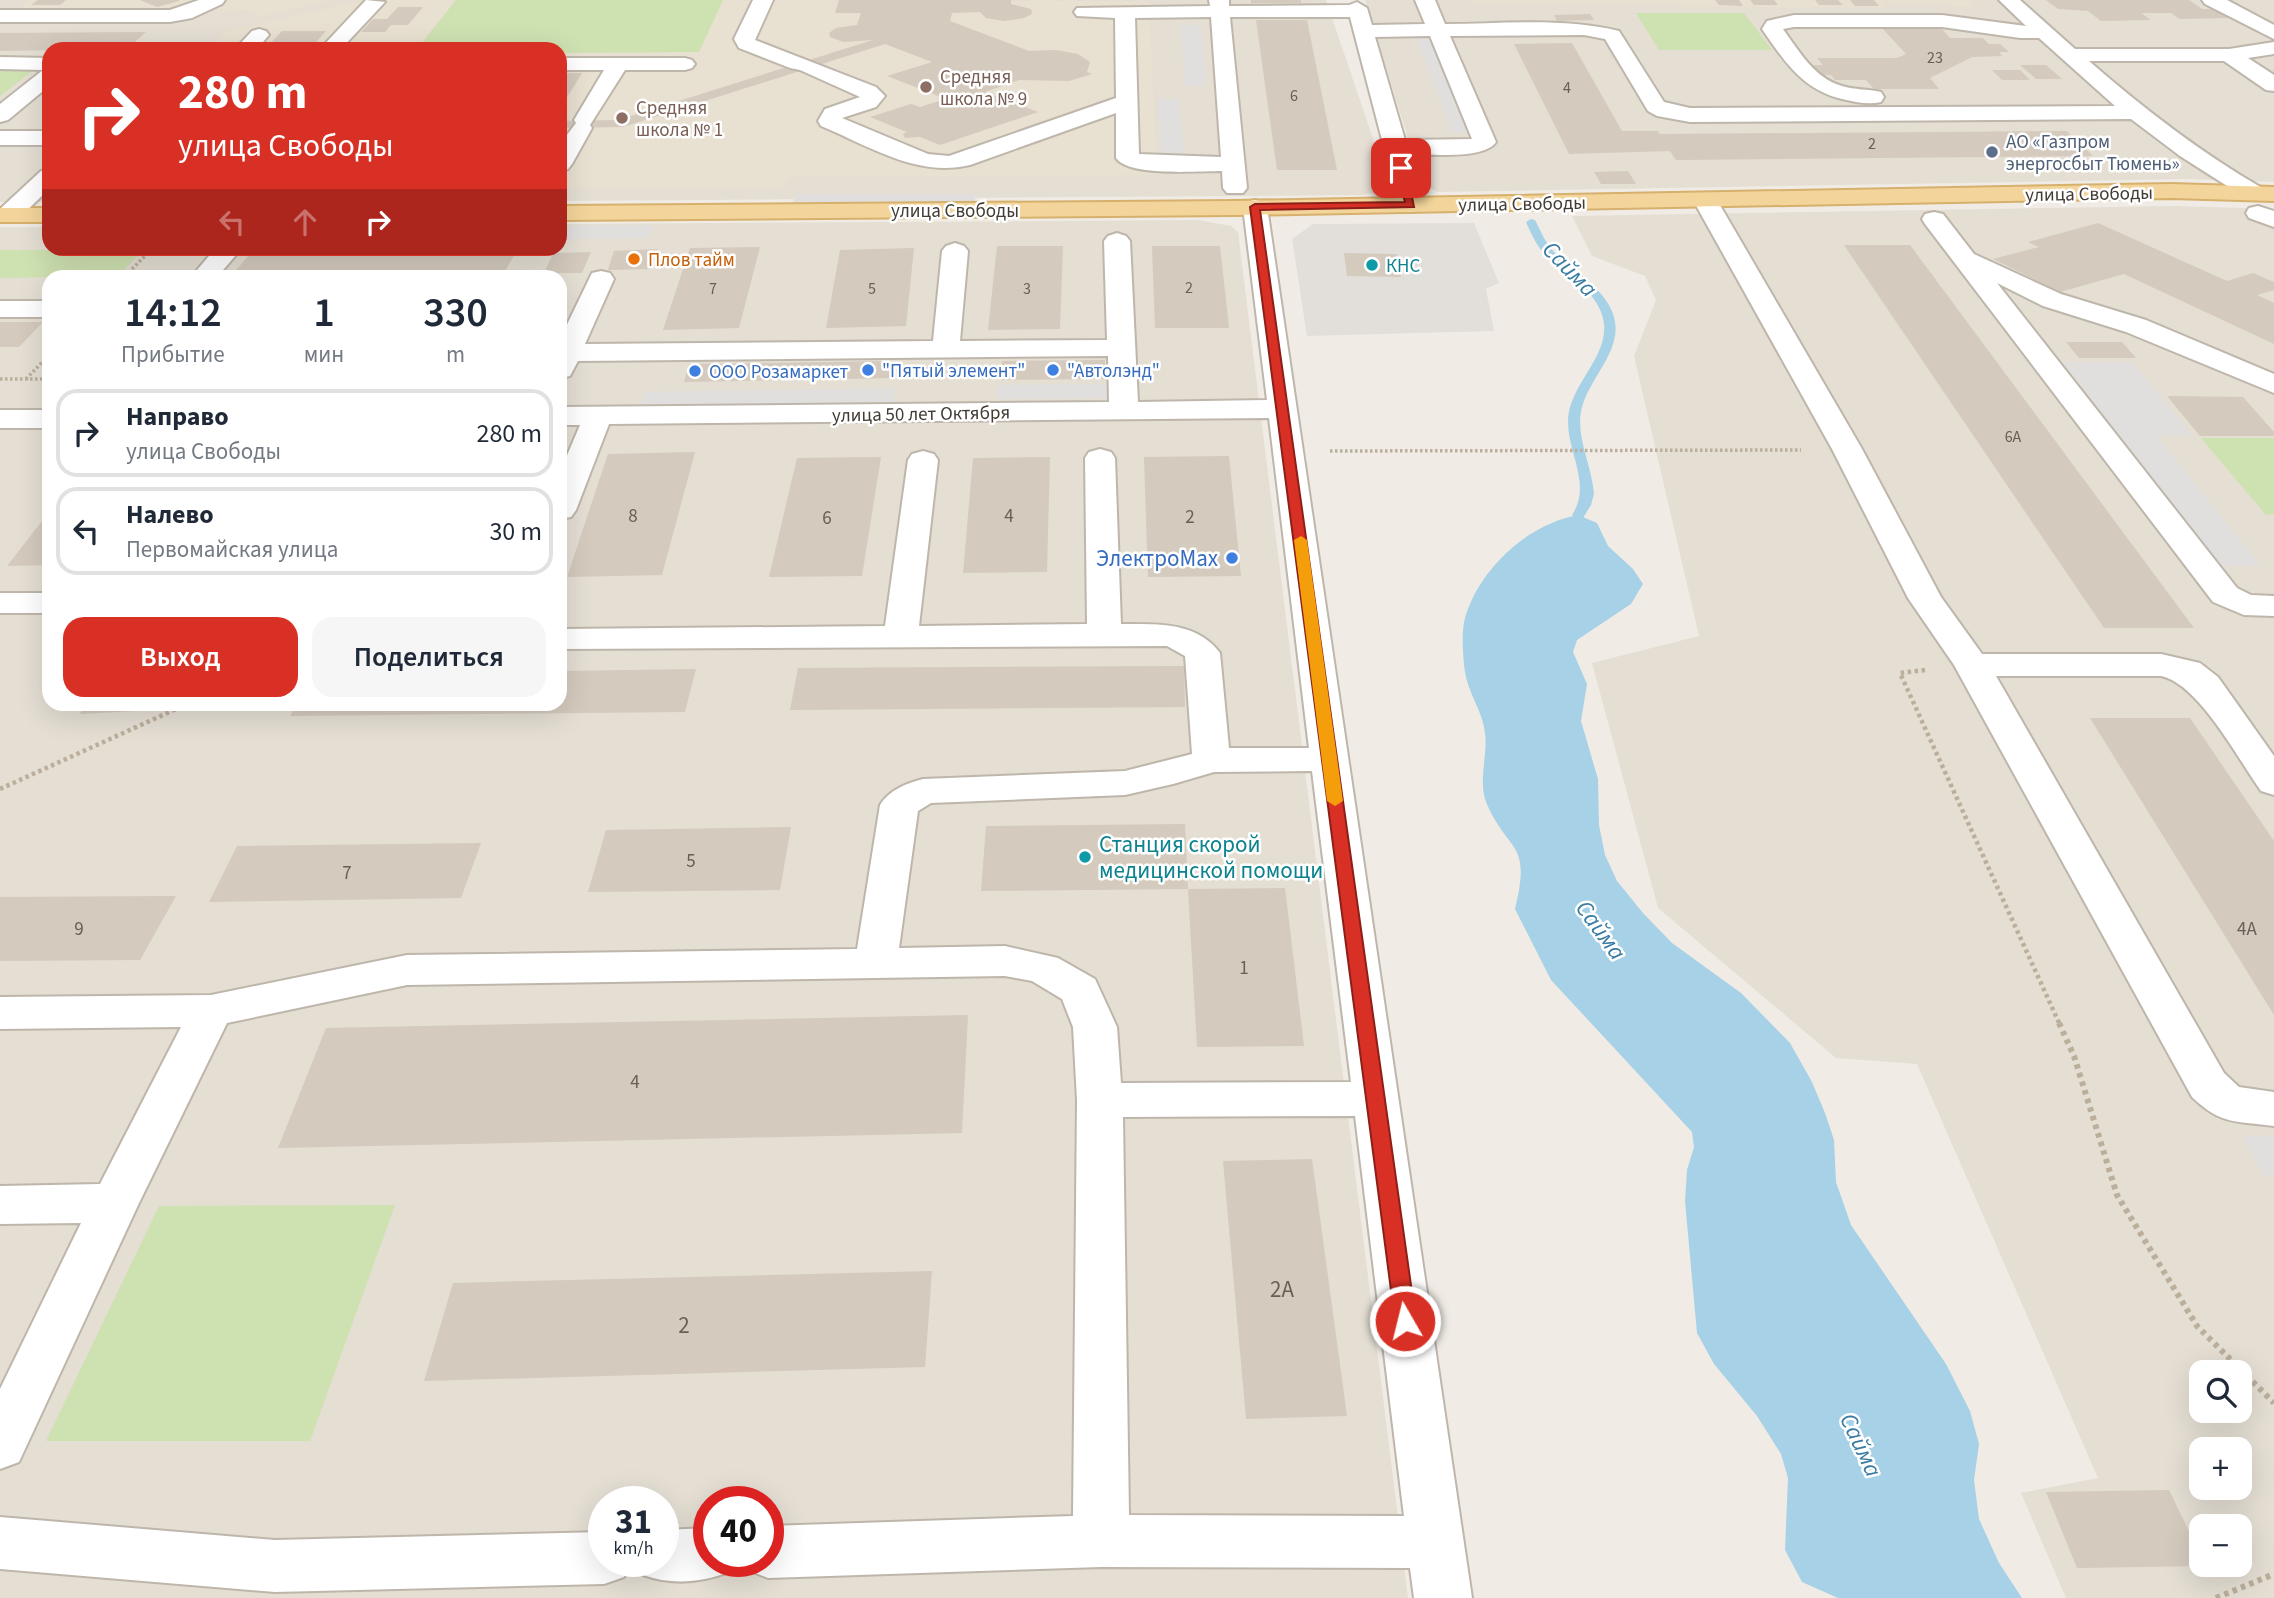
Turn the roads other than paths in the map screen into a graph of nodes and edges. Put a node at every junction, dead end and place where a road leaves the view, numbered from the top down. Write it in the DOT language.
graph roads {
  1 [pos="12,0"];
  2 [pos="215,0"];
  3 [pos="763,0"];
  4 [pos="1426,0"];
  5 [pos="2009,0"];
  6 [pos="2212,0"];
  7 [pos="375,2"];
  8 [pos="1220,6"];
  9 [pos="0,9"];
  10 [pos="1078,10"];
  11 [pos="1358,14"];
  12 [pos="0,16"];
  13 [pos="1125,19"];
  14 [pos="1439,30"];
  15 [pos="2045,32"];
  16 [pos="2274,33"];
  17 [pos="337,42"];
  18 [pos="2274,48"];
  19 [pos="2070,55"];
  20 [pos="2229,55"];
  21 [pos="0,63"];
  22 [pos="42,64"];
  23 [pos="567,64"];
  24 [pos="618,64"];
  25 [pos="685,64"];
  26 [pos="42,81"];
  27 [pos="2274,85"];
  28 [pos="2083,89"];
  29 [pos="2109,89"];
  30 [pos="1969,92"];
  31 [pos="1125,111"];
  32 [pos="2134,112"];
  33 [pos="0,115"];
  34 [pos="0,138"];
  35 [pos="42,138"];
  36 [pos="1395,147"];
  37 [pos="567,152"];
  38 [pos="1233,164"];
  39 [pos="42,182"];
  40 [pos="1705,200"];
  41 [pos="1411,205"];
  42 [pos="2265,205"];
  43 [pos="1245,207"];
  44 [pos="567,213"];
  45 [pos="4,215"];
  46 [pos="42,215"];
  47 [pos="1934,219"];
  48 [pos="1117,241"];
  49 [pos="955,251"];
  50 [pos="222,256"];
  51 [pos="1962,256"];
  52 [pos="210,270"];
  53 [pos="601,279"];
  54 [pos="0,309"];
  55 [pos="42,309"];
  56 [pos="1121,348"];
  57 [pos="946,349"];
  58 [pos="567,354"];
  59 [pos="567,361"];
  60 [pos="2274,384"];
  61 [pos="1282,409"];
  62 [pos="1124,411"];
  63 [pos="567,416"];
  64 [pos="598,416"];
  65 [pos="0,419"];
  66 [pos="42,419"];
  67 [pos="1100,458"];
  68 [pos="923,460"];
  69 [pos="567,493"];
  70 [pos="0,603"];
  71 [pos="42,603"];
  72 [pos="2264,606"];
  73 [pos="1104,634"];
  74 [pos="901,636"];
  75 [pos="567,639"];
  76 [pos="1972,665"];
  77 [pos="1211,760"];
  78 [pos="1329,760"];
  79 [pos="2274,783"];
  80 [pos="876,962"];
  81 [pos="211,1011"];
  82 [pos="0,1013"];
  83 [pos="1100,1100"];
  84 [pos="1376,1100"];
  85 [pos="2274,1110"];
  86 [pos="115,1203"];
  87 [pos="0,1205"];
  88 [pos="1,1441"];
  89 [pos="1101,1541"];
  90 [pos="1435,1542"];
  91 [pos="0,1543"];
  92 [pos="784,1551"];
  93 [pos="588,1558"];
  94 [pos="1443,1598"];
  1 -- 9 [label="street"];
  2 -- 12 [label="street"];
  3 -- 31 [label="street"];
  4 -- 14 [label="street"];
  5 -- 15 [label="street"];
  6 -- 16 [label="street"];
  7 -- 17 [label="street"];
  8 -- 11 [label="street"];
  8 -- 13 [label="street"];
  8 -- 38 [label="street"];
  10 -- 13 [label="street"];
  11 -- 14 [label="street"];
  11 -- 36 [label="street"];
  13 -- 31 [label="street"];
  14 -- 32 [label="street"];
  14 -- 36 [label="street"];
  15 -- 19 [label="street"];
  15 -- 30 [label="street"];
  18 -- 20 [label="street"];
  19 -- 20 [label="street"];
  19 -- 29 [label="street"];
  20 -- 27 [label="street"];
  21 -- 22 [label="street"];
  23 -- 24 [label="street"];
  24 -- 25 [label="street"];
  24 -- 37 [label="street"];
  26 -- 33 [label="street"];
  28 -- 29 [label="street"];
  29 -- 32 [label="street"];
  31 -- 38 [label="street"];
  32 -- 42 [label="street"];
  34 -- 35 [label="street"];
  36 -- 41 [label="street"];
  38 -- 43 [label="street"];
  39 -- 45 [label="street"];
  40 -- 41 [label="main road, улица Свободы"];
  40 -- 42 [label="main road, улица Свободы"];
  40 -- 76 [label="street"];
  41 -- 43 [label="main road, улица Свободы"];
  43 -- 44 [label="main road, улица Свободы"];
  43 -- 61 [label="street"];
  45 -- 46 [label="main road"];
  47 -- 51 [label="street"];
  48 -- 56 [label="street"];
  49 -- 57 [label="street"];
  50 -- 52 [label="street"];
  51 -- 60 [label="street"];
  51 -- 72 [label="street"];
  53 -- 58 [label="street"];
  54 -- 55 [label="street"];
  56 -- 57 [label="street"];
  56 -- 62 [label="street"];
  57 -- 59 [label="street"];
  61 -- 62 [label="street, улица 50 лет Октября"];
  61 -- 78 [label="street"];
  62 -- 64 [label="street, улица 50 лет Октября"];
  63 -- 64 [label="street, улица 50 лет Октября"];
  64 -- 69 [label="street"];
  65 -- 66 [label="street"];
  67 -- 73 [label="street"];
  68 -- 74 [label="street"];
  70 -- 71 [label="street"];
  73 -- 74 [label="street"];
  73 -- 77 [label="street"];
  74 -- 75 [label="street"];
  76 -- 79 [label="street"];
  76 -- 85 [label="street"];
  77 -- 78 [label="street"];
  77 -- 80 [label="street"];
  78 -- 84 [label="street"];
  80 -- 81 [label="street"];
  80 -- 83 [label="street"];
  81 -- 82 [label="street"];
  81 -- 86 [label="street"];
  83 -- 84 [label="street"];
  83 -- 89 [label="street"];
  84 -- 90 [label="street"];
  86 -- 87 [label="street"];
  86 -- 88 [label="street"];
  89 -- 90 [label="street"];
  89 -- 92 [label="street"];
  90 -- 94 [label="street"];
  91 -- 93 [label="street"];
}
